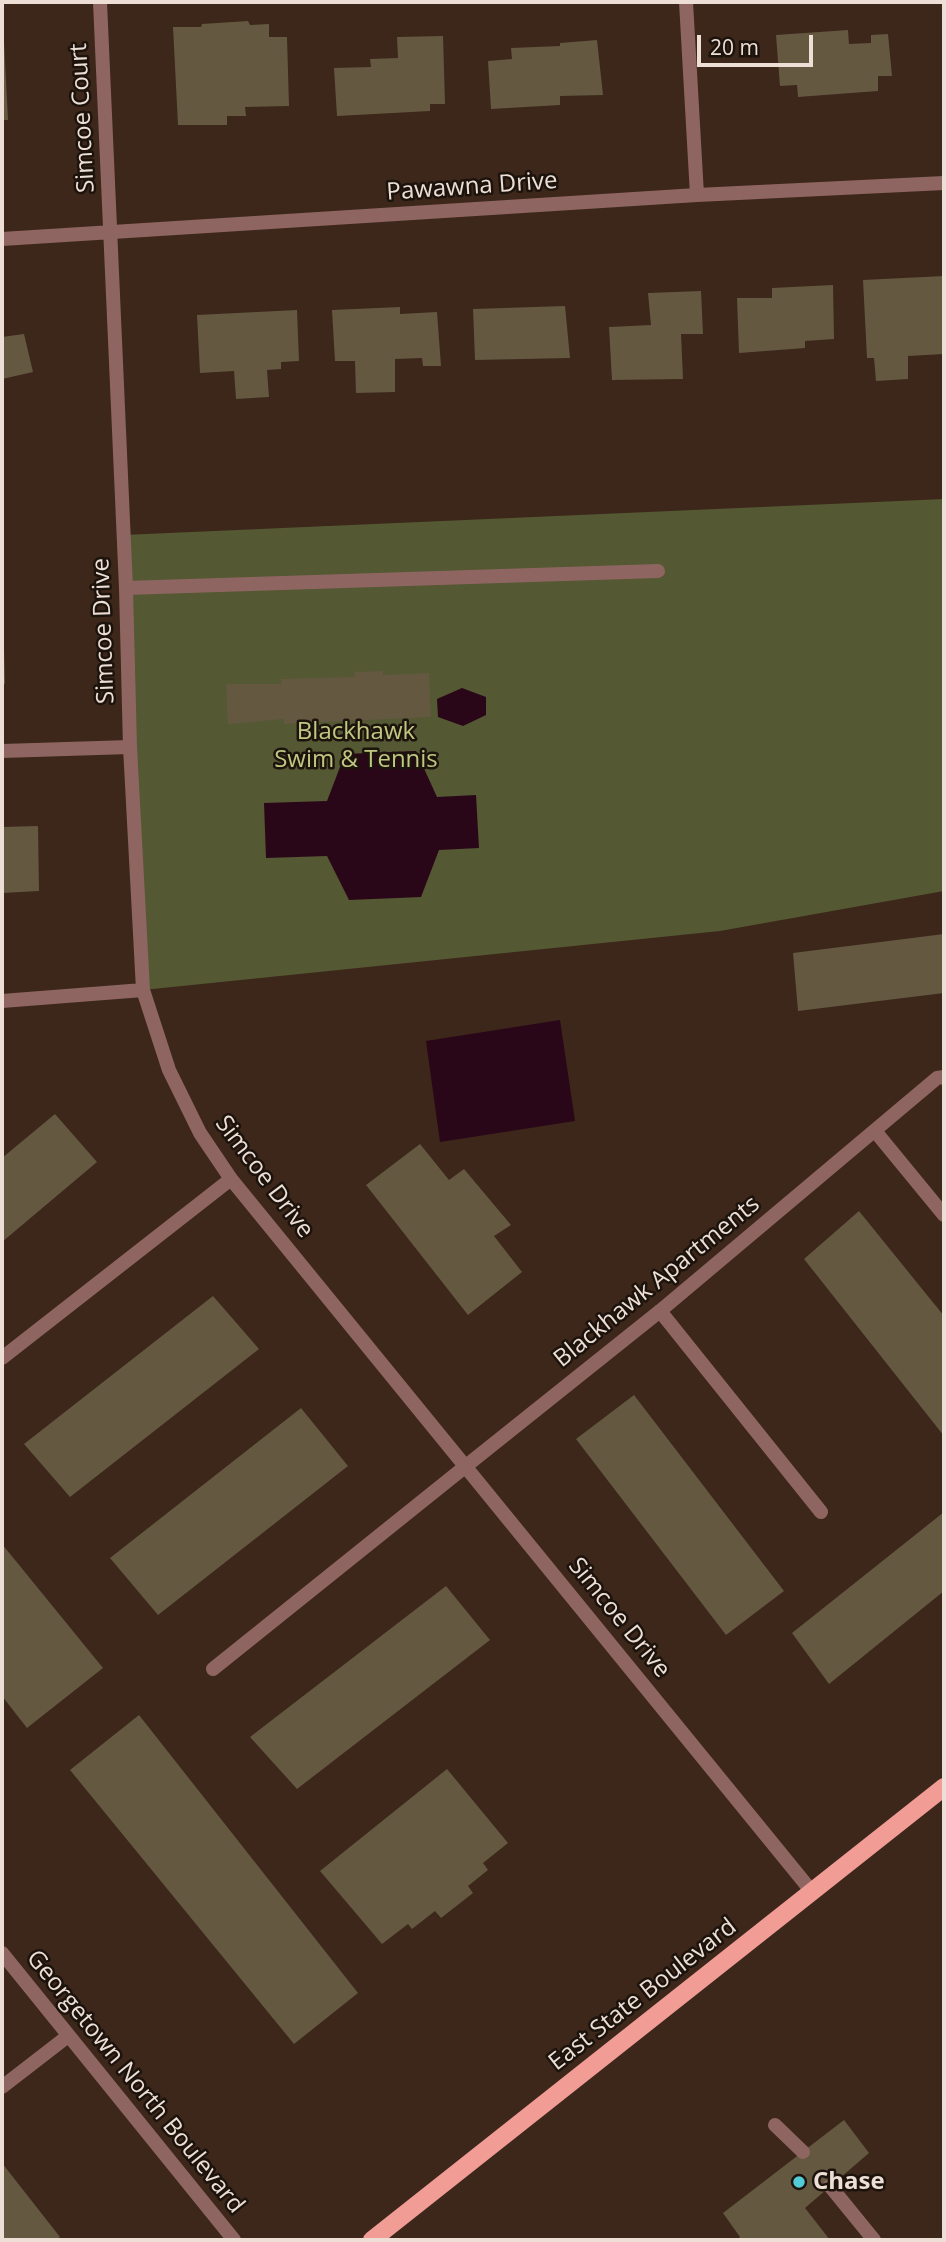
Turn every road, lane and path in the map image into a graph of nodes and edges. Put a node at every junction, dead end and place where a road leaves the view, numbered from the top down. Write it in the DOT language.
graph roads {
  1 [pos="100,2"];
  2 [pos="686,2"];
  3 [pos="944,183"];
  4 [pos="697,195"];
  5 [pos="110,232"];
  6 [pos="2,239"];
  7 [pos="657,571"];
  8 [pos="126,588"];
  9 [pos="130,747"];
  10 [pos="2,751"];
  11 [pos="144,990"];
  12 [pos="2,1001"];
  13 [pos="944,1077"];
  14 [pos="875,1131"];
  15 [pos="231,1179"];
  16 [pos="944,1216"];
  17 [pos="660,1311"];
  18 [pos="2,1358"];
  19 [pos="466,1466"];
  20 [pos="821,1512"];
  21 [pos="213,1669"];
  22 [pos="944,1787"];
  23 [pos="813,1893"];
  24 [pos="2,1953"];
  25 [pos="68,2036"];
  26 [pos="2,2087"];
  27 [pos="775,2125"];
  28 [pos="803,2152"];
  29 [pos="830,2186"];
  30 [pos="234,2240"];
  31 [pos="372,2240"];
  32 [pos="874,2240"];
  1 -- 5 [label="street, Simcoe Court"];
  2 -- 4 [label="street"];
  3 -- 4 [label="street, Pawawna Drive"];
  4 -- 5 [label="street, Pawawna Drive"];
  5 -- 6 [label="street, Pawawna Drive"];
  5 -- 8 [label="street, Simcoe Drive"];
  7 -- 8 [label="street"];
  8 -- 9 [label="street, Simcoe Drive"];
  9 -- 10 [label="street"];
  9 -- 11 [label="street, Simcoe Drive"];
  11 -- 12 [label="street"];
  11 -- 15 [label="street, Simcoe Drive"];
  13 -- 14 [label="street, Blackhawk Apartments"];
  14 -- 16 [label="street"];
  14 -- 17 [label="street, Blackhawk Apartments"];
  15 -- 18 [label="street"];
  15 -- 19 [label="street, Simcoe Drive"];
  17 -- 19 [label="street, Blackhawk Apartments"];
  17 -- 20 [label="street"];
  19 -- 21 [label="street, Blackhawk Apartments"];
  19 -- 23 [label="street, Simcoe Drive"];
  22 -- 23 [label="main road, East State Boulevard"];
  23 -- 31 [label="main road, East State Boulevard"];
  24 -- 25 [label="street, Georgetown North Boulevard"];
  25 -- 26 [label="street"];
  25 -- 30 [label="street, Georgetown North Boulevard"];
  27 -- 28 [label="street"];
  29 -- 32 [label="street"];
}
